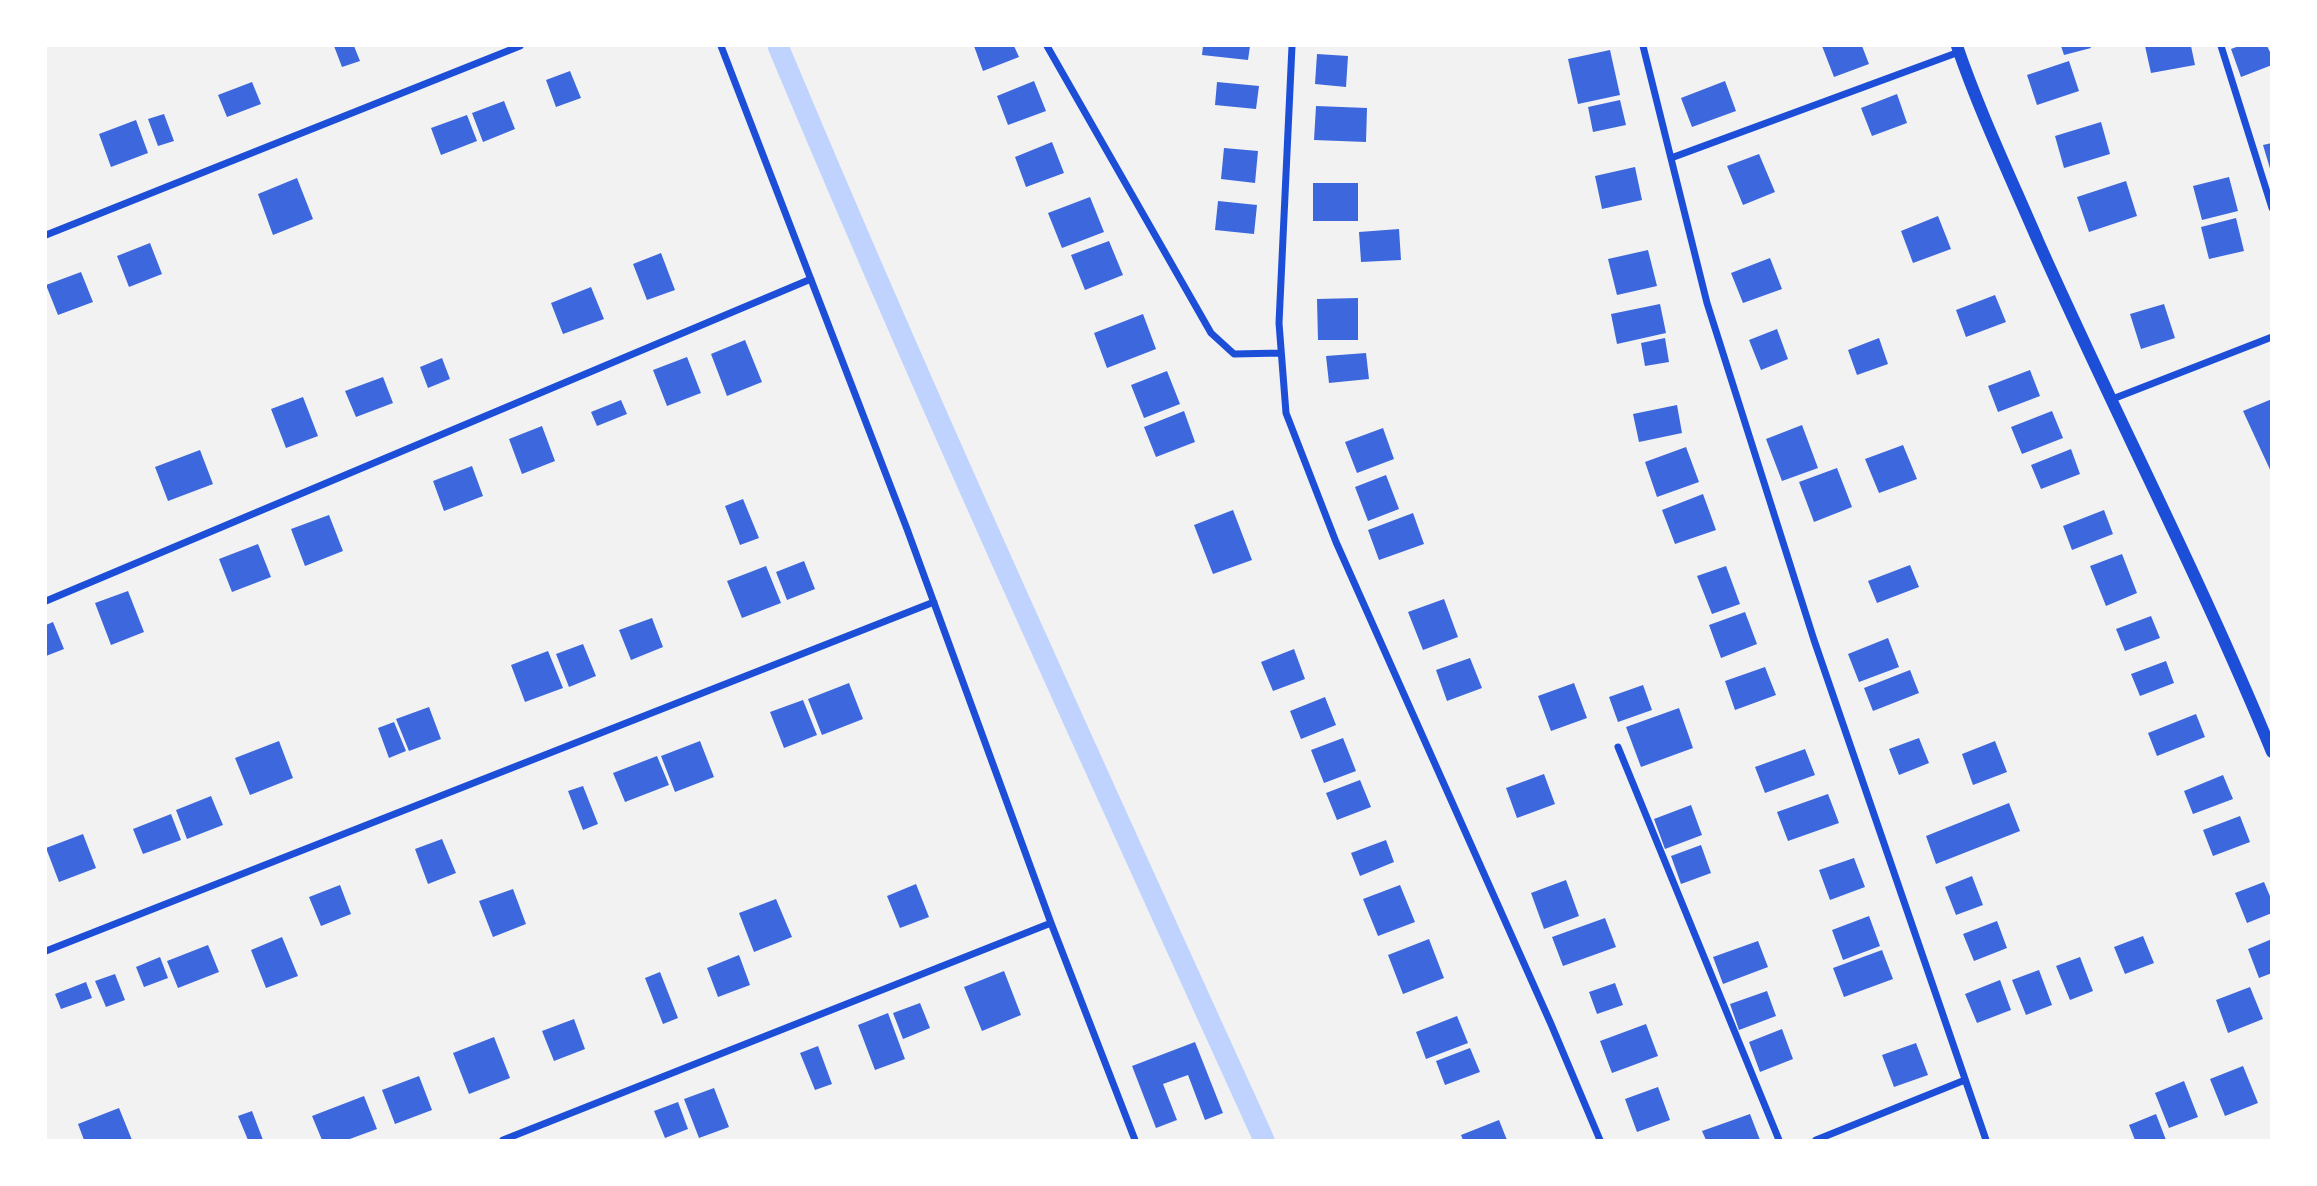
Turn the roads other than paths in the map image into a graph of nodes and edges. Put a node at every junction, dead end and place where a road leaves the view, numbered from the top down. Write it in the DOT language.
graph roads {
  1 [pos="520,46"];
  2 [pos="721,46"];
  3 [pos="1047,46"];
  4 [pos="1292,46"];
  5 [pos="1643,46"];
  6 [pos="2221,46"];
  7 [pos="1958,49"];
  8 [pos="1671,158"];
  9 [pos="2272,208"];
  10 [pos="46,235"];
  11 [pos="811,279"];
  12 [pos="2272,337"];
  13 [pos="1281,353"];
  14 [pos="2110,400"];
  15 [pos="46,601"];
  16 [pos="934,602"];
  17 [pos="1618,747"];
  18 [pos="2272,752"];
  19 [pos="1051,923"];
  20 [pos="46,951"];
  21 [pos="1965,1080"];
  22 [pos="503,1140"];
  23 [pos="1135,1140"];
  24 [pos="1600,1140"];
  25 [pos="1779,1140"];
  26 [pos="1816,1140"];
  27 [pos="1986,1140"];
  1 -- 10 [label="street"];
  2 -- 11 [label="street"];
  3 -- 13 [label="street"];
  4 -- 13 [label="street"];
  5 -- 8 [label="street"];
  6 -- 9 [label="street"];
  7 -- 8 [label="street"];
  7 -- 14 [label="street"];
  8 -- 21 [label="street"];
  11 -- 15 [label="street"];
  11 -- 16 [label="street"];
  12 -- 14 [label="street"];
  13 -- 24 [label="street"];
  14 -- 18 [label="street"];
  16 -- 19 [label="street"];
  16 -- 20 [label="street"];
  17 -- 25 [label="street"];
  19 -- 22 [label="street"];
  19 -- 23 [label="street"];
  21 -- 26 [label="street"];
  21 -- 27 [label="street"];
}
